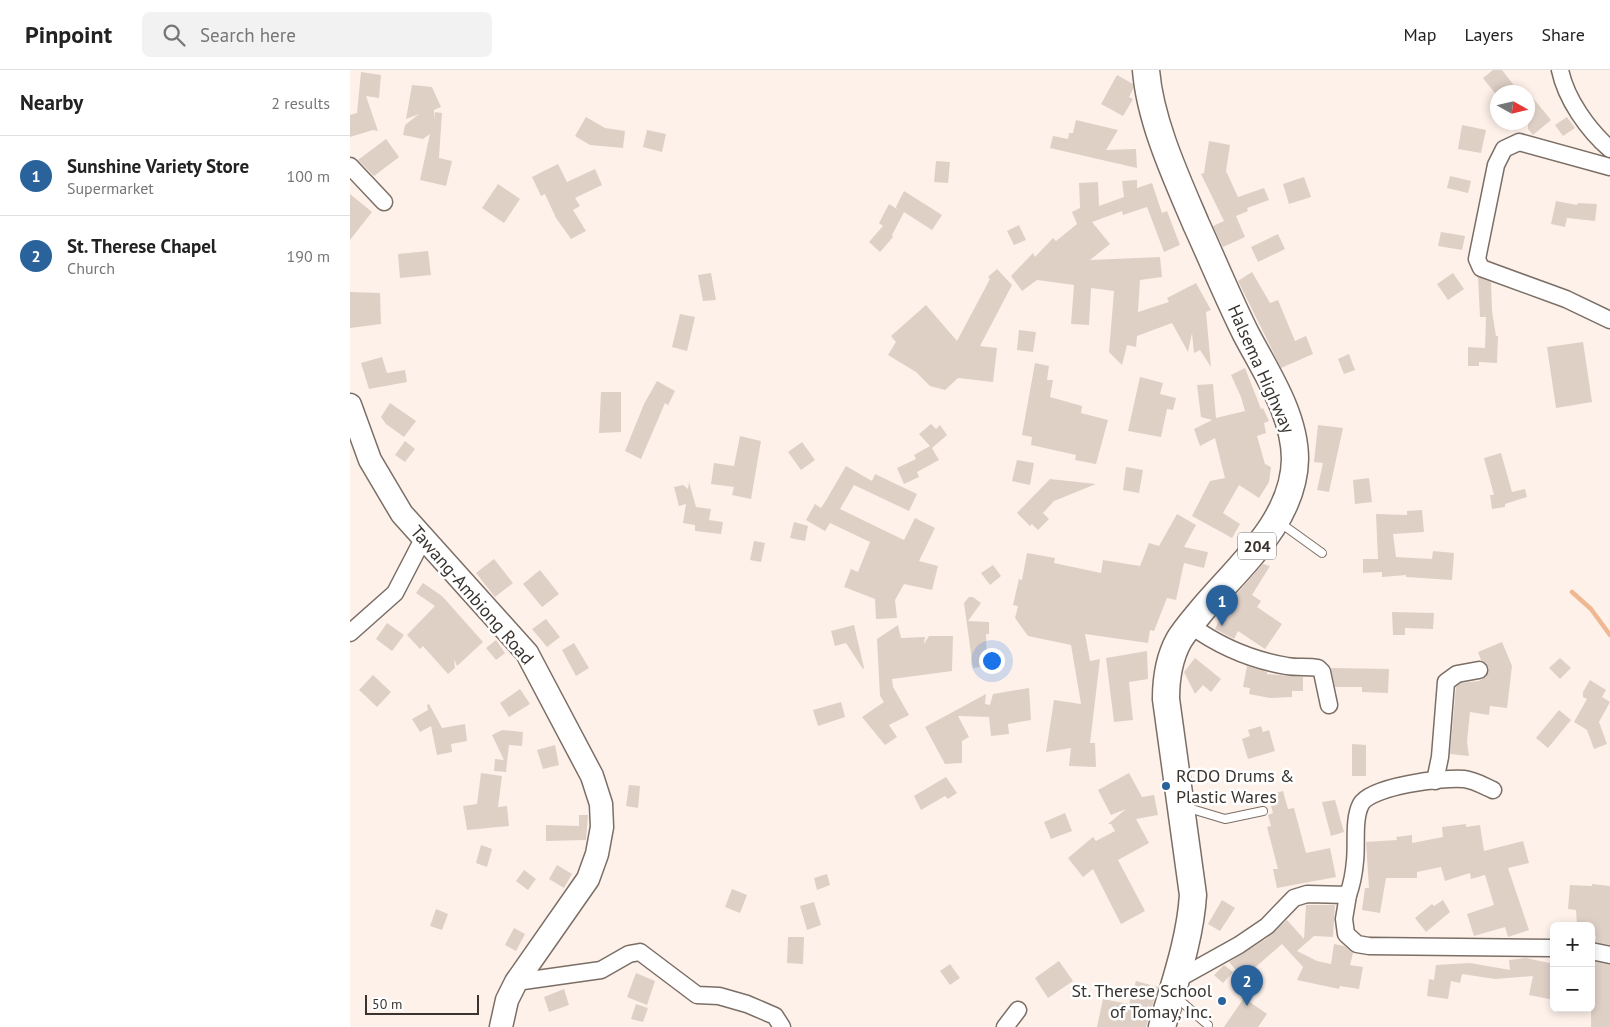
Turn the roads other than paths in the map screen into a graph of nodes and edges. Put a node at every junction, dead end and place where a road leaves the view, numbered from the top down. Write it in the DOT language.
graph roads {
  1 [pos="1146,70"];
  2 [pos="1560,70"];
  3 [pos="1607,147"];
  4 [pos="1610,162"];
  5 [pos="350,166"];
  6 [pos="1610,167"];
  7 [pos="384,202"];
  8 [pos="1610,320"];
  9 [pos="350,405"];
  10 [pos="1276,520"];
  11 [pos="423,539"];
  12 [pos="1322,553"];
  13 [pos="1190,625"];
  14 [pos="350,633"];
  15 [pos="1479,670"];
  16 [pos="1329,705"];
  17 [pos="1435,781"];
  18 [pos="1493,790"];
  19 [pos="1180,806"];
  20 [pos="1263,811"];
  21 [pos="1348,895"];
  22 [pos="1550,948"];
  23 [pos="1595,952"];
  24 [pos="1610,955"];
  25 [pos="516,982"];
  26 [pos="1175,986"];
  27 [pos="1018,1010"];
  28 [pos="1208,1025"];
  29 [pos="502,1027"];
  30 [pos="782,1027"];
  31 [pos="1006,1027"];
  32 [pos="1162,1027"];
  1 -- 10 [label="highway, Halsema Highway / 204"];
  2 -- 3 [label="street"];
  3 -- 4 [label="street"];
  5 -- 7 [label="street"];
  6 -- 8 [label="street"];
  9 -- 11 [label="main road, Tawang-Ambiong Road"];
  10 -- 12 [label="lane"];
  10 -- 13 [label="highway, Halsema Highway / 204"];
  11 -- 14 [label="street"];
  11 -- 25 [label="main road, Tawang-Ambiong Road"];
  13 -- 16 [label="street"];
  13 -- 19 [label="highway, Halsema Highway / 204"];
  15 -- 17 [label="street"];
  17 -- 18 [label="street"];
  17 -- 21 [label="street"];
  19 -- 20 [label="lane"];
  19 -- 26 [label="highway, Halsema Highway / 204"];
  21 -- 22 [label="street"];
  21 -- 26 [label="street"];
  23 -- 24 [label="street"];
  25 -- 29 [label="main road, Tawang-Ambiong Road"];
  25 -- 30 [label="street"];
  26 -- 28 [label="lane"];
  26 -- 32 [label="highway, Halsema Highway / 204"];
  27 -- 31 [label="street"];
}
